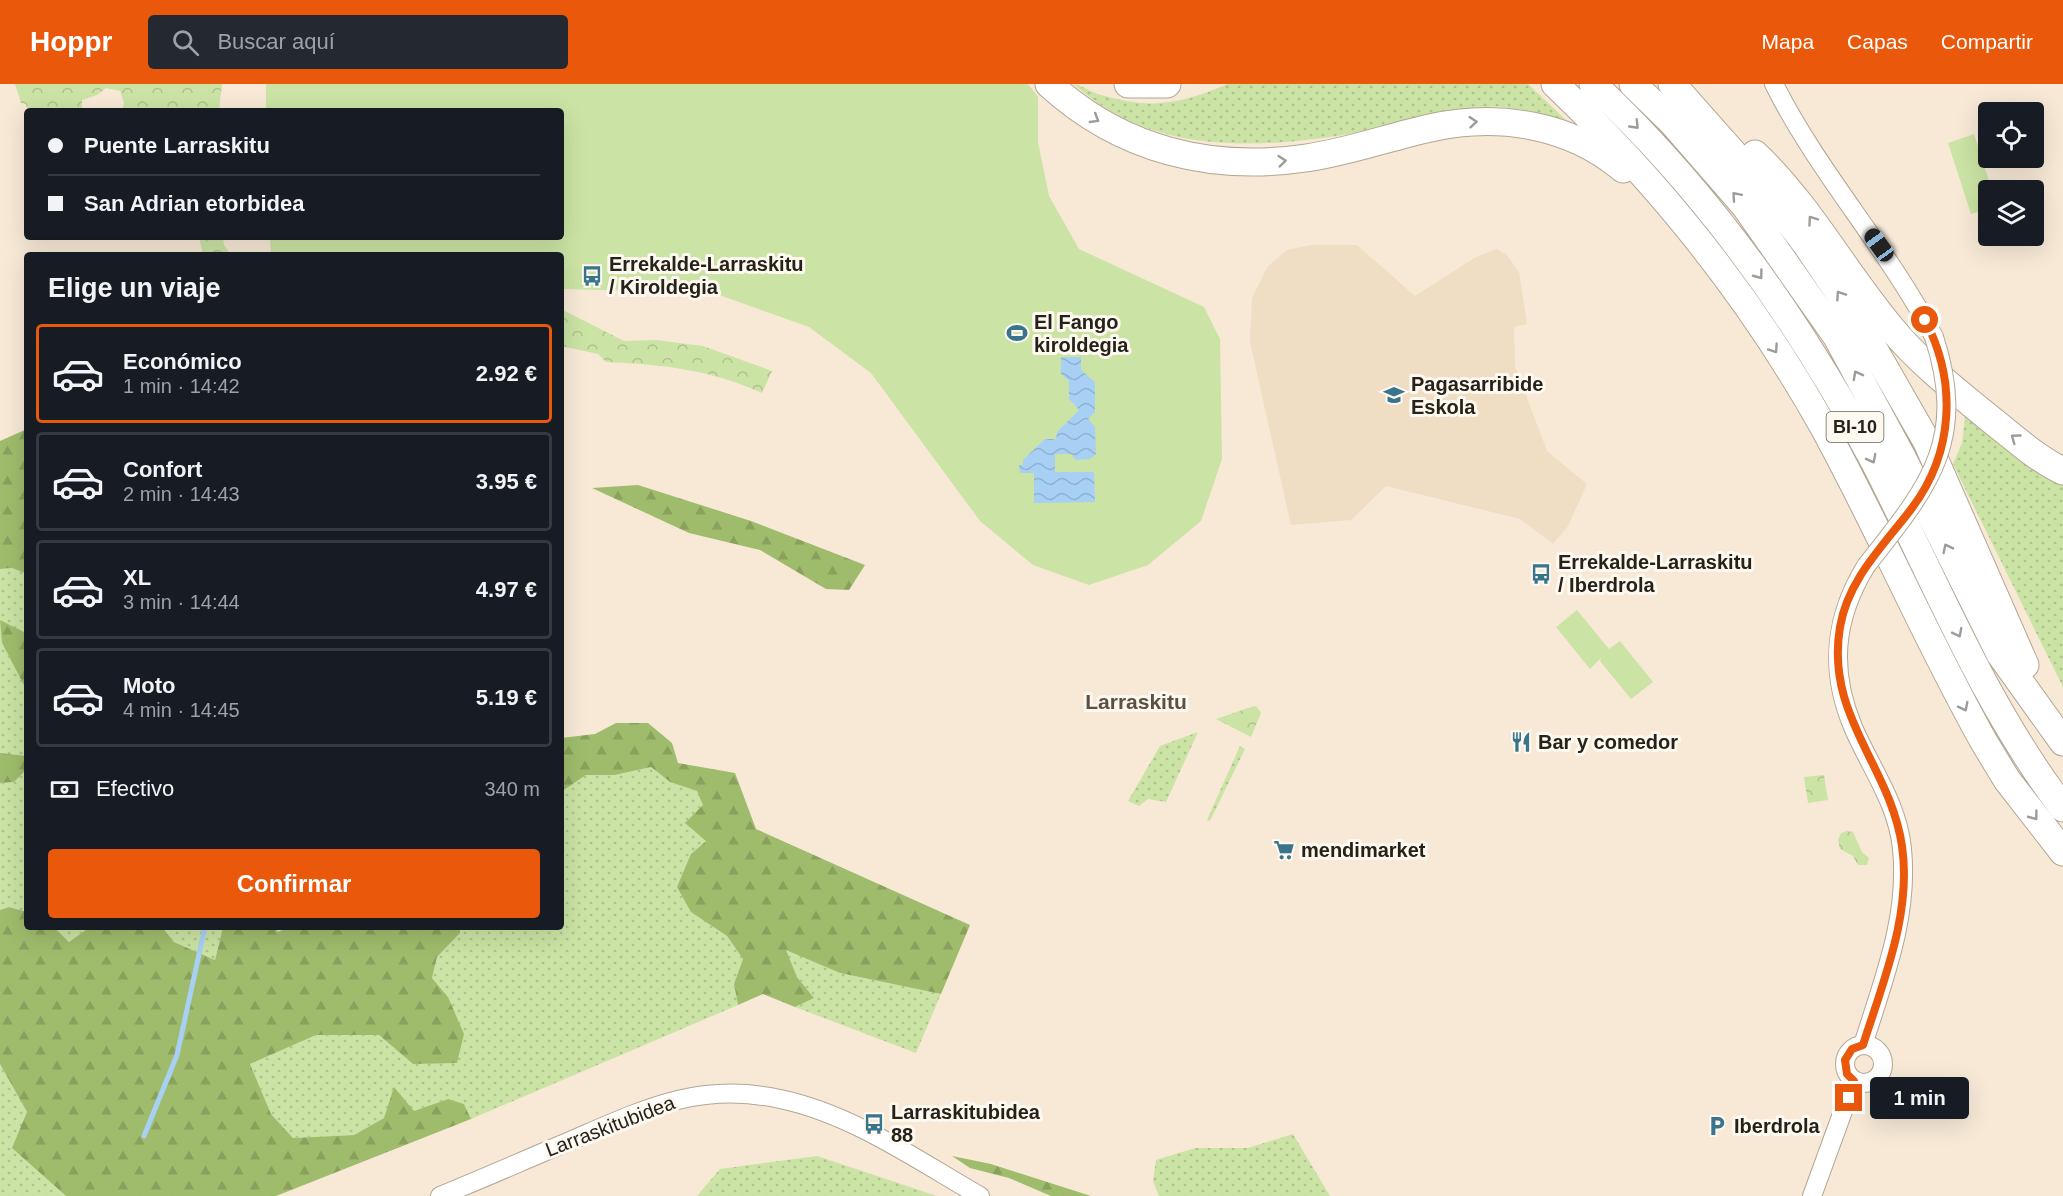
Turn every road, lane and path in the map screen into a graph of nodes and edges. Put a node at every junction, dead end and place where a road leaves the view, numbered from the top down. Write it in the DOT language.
graph roads {
  1 [pos="1049,84"];
  2 [pos="1128,84"];
  3 [pos="1167,84"];
  4 [pos="1555,84"];
  5 [pos="1593,84"];
  6 [pos="1633,84"];
  7 [pos="1672,84"];
  8 [pos="1682,84"];
  9 [pos="1774,84"];
  10 [pos="1707,248"];
  11 [pos="2063,471"];
  12 [pos="2063,741"];
  13 [pos="2063,808"];
  14 [pos="2063,852"];
  15 [pos="1863,1045"];
  16 [pos="1854,1081"];
  17 [pos="440,1196"];
  18 [pos="980,1196"];
  19 [pos="1812,1196"];
  1 -- 10 [label="highway, one-way"];
  2 -- 3 [label="highway"];
  4 -- 10 [label="highway"];
  5 -- 13 [label="highway, BI-10, one-way"];
  12 -- 6 [label="highway, BI-10, one-way"];
  12 -- 7 [label="highway, one-way"];
  11 -- 8 [label="highway, one-way"];
  9 -- 15 [label="street, bridge"];
  10 -- 14 [label="highway, one-way"];
  15 -- 16 [label="street"];
  15 -- 16 [label="street"];
  16 -- 19 [label="street"];
  17 -- 18 [label="street, Larraskitubidea"];
}
